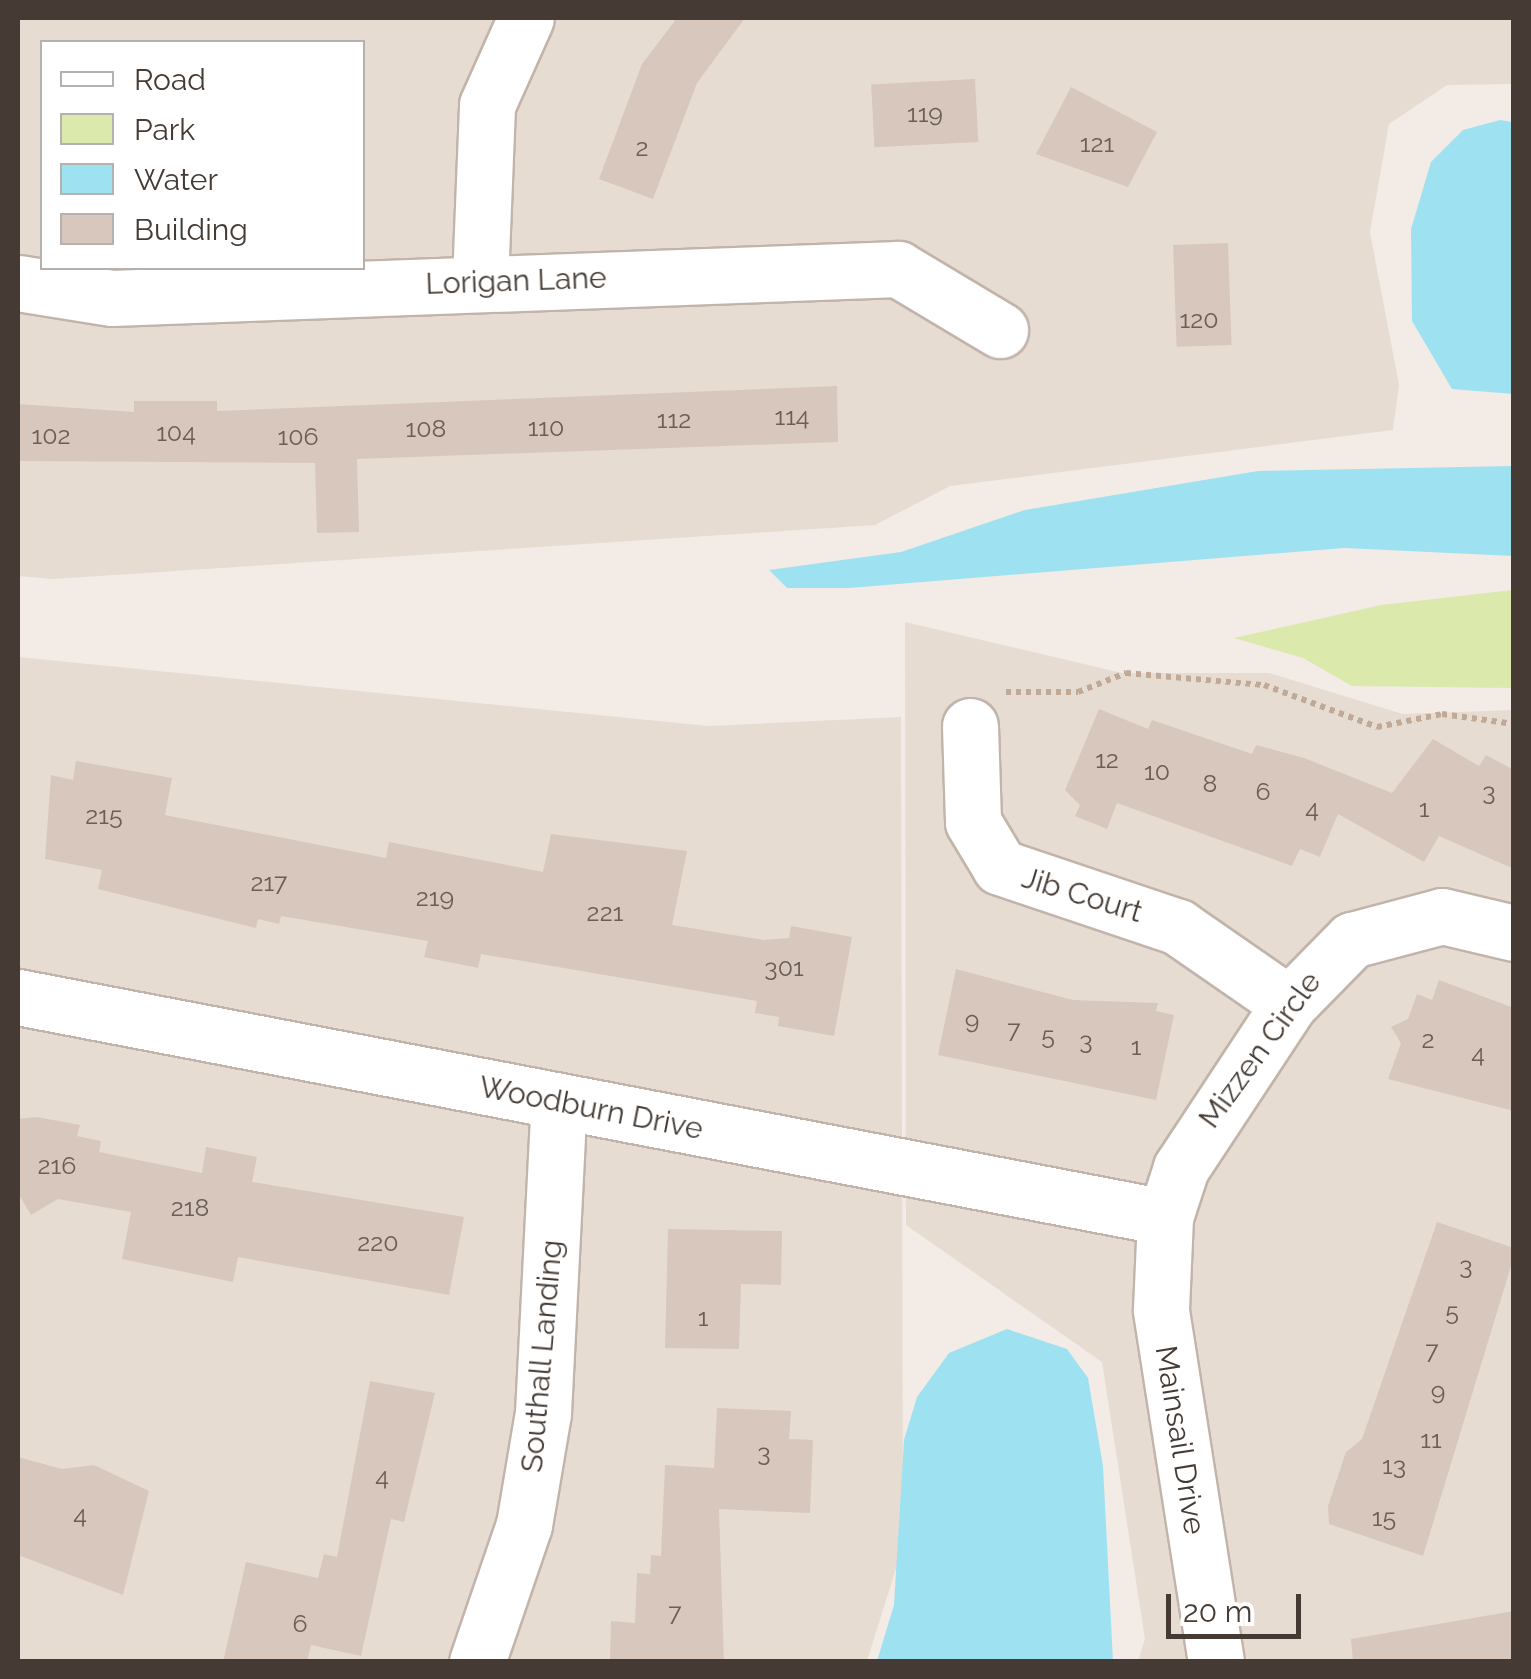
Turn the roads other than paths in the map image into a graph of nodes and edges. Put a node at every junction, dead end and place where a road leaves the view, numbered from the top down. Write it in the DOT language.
graph roads {
  1 [pos="526,18"];
  2 [pos="480,281"];
  3 [pos="18,283"];
  4 [pos="1000,330"];
  5 [pos="970,726"];
  6 [pos="1514,933"];
  7 [pos="18,997"];
  8 [pos="1290,1004"];
  9 [pos="559,1102"];
  10 [pos="1165,1217"];
  11 [pos="477,1662"];
  12 [pos="1216,1662"];
  1 -- 2 [label="street"];
  2 -- 3 [label="street, Lorigan Lane"];
  2 -- 4 [label="street, Lorigan Lane"];
  5 -- 8 [label="street, Jib Court"];
  6 -- 8 [label="street, Mizzen Circle"];
  7 -- 9 [label="street, Woodburn Drive"];
  8 -- 10 [label="street, Mizzen Circle"];
  9 -- 10 [label="street, Woodburn Drive"];
  9 -- 11 [label="street, Southall Landing"];
  10 -- 12 [label="street, Mainsail Drive"];
}
